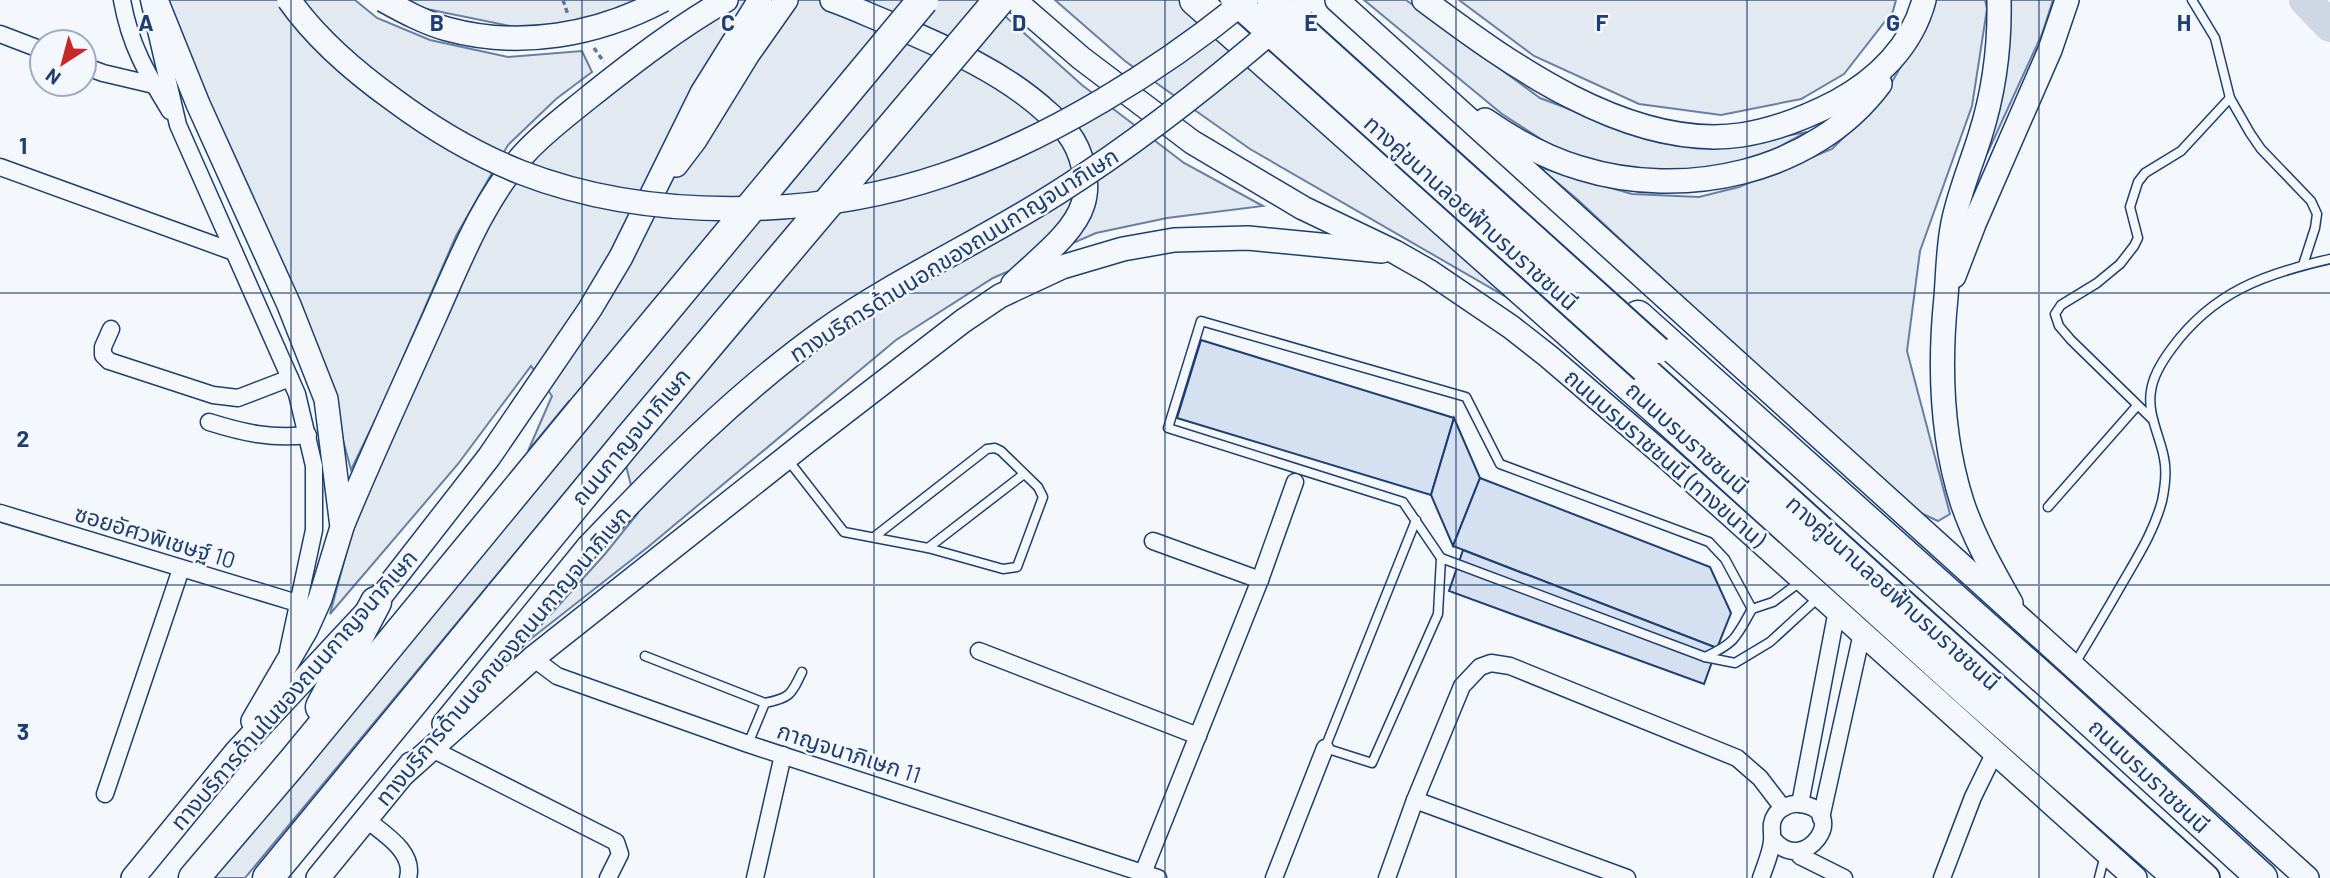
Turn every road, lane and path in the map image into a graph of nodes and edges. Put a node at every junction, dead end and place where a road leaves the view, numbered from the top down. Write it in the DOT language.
graph roads {
  1 [pos="122,0"];
  2 [pos="149,0"];
  3 [pos="156,0"];
  4 [pos="289,0"];
  5 [pos="383,0"];
  6 [pos="663,0"];
  7 [pos="726,0"];
  8 [pos="760,0"];
  9 [pos="786,0"];
  10 [pos="832,0"];
  11 [pos="923,0"];
  12 [pos="999,0"];
  13 [pos="1014,0"];
  14 [pos="1195,0"];
  15 [pos="1234,0"];
  16 [pos="1246,0"];
  17 [pos="1270,0"];
  18 [pos="1337,0"];
  19 [pos="1424,0"];
  20 [pos="1924,0"];
  21 [pos="1999,0"];
  22 [pos="2067,0"];
  23 [pos="2192,0"];
  24 [pos="1302,1"];
  25 [pos="0,34"];
  26 [pos="1908,39"];
  27 [pos="28,45"];
  28 [pos="98,71"];
  29 [pos="1429,84"];
  30 [pos="154,85"];
  31 [pos="2230,98"];
  32 [pos="178,125"];
  33 [pos="0,167"];
  34 [pos="658,182"];
  35 [pos="234,252"];
  36 [pos="1395,252"];
  37 [pos="2330,259"];
  38 [pos="2303,265"];
  39 [pos="1946,295"];
  40 [pos="1000,296"];
  41 [pos="111,329"];
  42 [pos="290,378"];
  43 [pos="2136,407"];
  44 [pos="2153,421"];
  45 [pos="209,422"];
  46 [pos="308,435"];
  47 [pos="786,458"];
  48 [pos="1024,474"];
  49 [pos="1295,482"];
  50 [pos="2048,507"];
  51 [pos="0,513"];
  52 [pos="1416,520"];
  53 [pos="342,527"];
  54 [pos="874,537"];
  55 [pos="1153,541"];
  56 [pos="928,548"];
  57 [pos="1441,558"];
  58 [pos="181,569"];
  59 [pos="1260,580"];
  60 [pos="1803,580"];
  61 [pos="376,602"];
  62 [pos="297,603"];
  63 [pos="1829,603"];
  64 [pos="1752,609"];
  65 [pos="2019,619"];
  66 [pos="1862,633"];
  67 [pos="979,651"];
  68 [pos="645,656"];
  69 [pos="1705,657"];
  70 [pos="533,658"];
  71 [pos="285,664"];
  72 [pos="2073,668"];
  73 [pos="802,672"];
  74 [pos="765,703"];
  75 [pos="1198,736"];
  76 [pos="748,744"];
  77 [pos="1325,748"];
  78 [pos="432,749"];
  79 [pos="237,751"];
  80 [pos="1995,752"];
  81 [pos="783,755"];
  82 [pos="292,763"];
  83 [pos="402,775"];
  84 [pos="105,793"];
  85 [pos="1415,800"];
  86 [pos="1800,804"];
  87 [pos="1783,808"];
  88 [pos="1821,818"];
  89 [pos="367,820"];
  90 [pos="1773,839"];
  91 [pos="2106,852"];
  92 [pos="1800,856"];
  93 [pos="1150,875"];
  94 [pos="133,878"];
  95 [pos="194,878"];
  96 [pos="268,878"];
  97 [pos="318,878"];
  98 [pos="408,878"];
  99 [pos="608,878"];
  100 [pos="755,878"];
  101 [pos="1274,878"];
  102 [pos="1387,878"];
  103 [pos="1627,878"];
  104 [pos="1761,878"];
  105 [pos="1844,878"];
  106 [pos="1942,878"];
  107 [pos="2099,878"];
  108 [pos="2134,878"];
  109 [pos="2179,878"];
  110 [pos="2206,878"];
  111 [pos="2242,878"];
  112 [pos="2262,878"];
  113 [pos="2307,878"];
  1 -- 30 [label="street"];
  2 -- 32 [label="street"];
  3 -- 53 [label="main road"];
  4 -- 16 [label="main road, bridge"];
  5 -- 6 [label="main road, bridge"];
  7 -- 53 [label="main road"];
  8 -- 34 [label="main road, ทางบริการด้านในของถนนกาญจนาภิเษก"];
  9 -- 34 [label="main road"];
  10 -- 40 [label="main road"];
  11 -- 82 [label="highway, bridge"];
  12 -- 96 [label="highway, ถนนกาญจนาภิเษก, bridge"];
  13 -- 36 [label="main road, ถนนบรมราชชนนี (ทางขนาน)"];
  14 -- 109 [label="highway, ถนนบรมราชชนนี"];
  15 -- 110 [label="main road, ทางคู่ขนานลอยฟ้าบรมราชชนนี, bridge"];
  17 -- 111 [label="main road, ทางคู่ขนานลอยฟ้าบรมราชชนนี, bridge"];
  18 -- 29 [label="main road"];
  19 -- 26 [label="main road"];
  20 -- 26 [label="main road"];
  21 -- 39 [label="main road"];
  22 -- 39 [label="main road"];
  23 -- 31 [label="lane"];
  24 -- 83 [label="main road, ทางบริการด้านนอกของถนนกาญจนาภิเษก, bridge"];
  24 -- 112 [label="highway, ถนนบรมราชชนนี"];
  25 -- 27 [label="street"];
  26 -- 29 [label="main road"];
  28 -- 30 [label="street"];
  29 -- 65 [label="main road"];
  30 -- 32 [label="street"];
  31 -- 38 [label="lane"];
  31 -- 43 [label="lane"];
  32 -- 35 [label="street"];
  33 -- 35 [label="street"];
  34 -- 61 [label="main road, ทางบริการด้านในของถนนกาญจนาภิเษก"];
  35 -- 42 [label="street"];
  36 -- 40 [label="main road"];
  36 -- 60 [label="main road, ถนนบรมราชชนนี (ทางขนาน)"];
  37 -- 38 [label="lane"];
  38 -- 44 [label="lane"];
  39 -- 65 [label="main road"];
  40 -- 47 [label="main road"];
  41 -- 42 [label="street"];
  42 -- 46 [label="street"];
  43 -- 44 [label="lane"];
  43 -- 50 [label="lane"];
  44 -- 72 [label="lane"];
  45 -- 46 [label="street"];
  46 -- 62 [label="street"];
  47 -- 54 [label="lane"];
  47 -- 70 [label="main road"];
  48 -- 54 [label="lane"];
  48 -- 56 [label="lane"];
  48 -- 56 [label="lane"];
  49 -- 59 [label="street"];
  51 -- 58 [label="street, ซอยอัศวพิเชษฐ์ 10"];
  52 -- 57 [label="lane"];
  52 -- 64 [label="lane"];
  52 -- 77 [label="lane"];
  53 -- 71 [label="main road"];
  54 -- 56 [label="lane"];
  55 -- 59 [label="street"];
  57 -- 69 [label="lane"];
  57 -- 77 [label="lane"];
  58 -- 62 [label="street, ซอยอัศวพิเชษฐ์ 10"];
  58 -- 84 [label="street"];
  59 -- 75 [label="street"];
  60 -- 63 [label="main road, ถนนบรมราชชนนี (ทางขนาน)"];
  60 -- 64 [label="lane"];
  61 -- 79 [label="main road, ทางบริการด้านในของถนนกาญจนาภิเษก"];
  61 -- 82 [label="highway"];
  62 -- 71 [label="street"];
  63 -- 66 [label="main road, ถนนบรมราชชนนี (ทางขนาน)"];
  63 -- 69 [label="lane"];
  63 -- 86 [label="street"];
  64 -- 69 [label="lane"];
  65 -- 72 [label="main road"];
  66 -- 80 [label="main road, ถนนบรมราชชนนี (ทางขนาน)"];
  66 -- 88 [label="street"];
  67 -- 75 [label="street"];
  68 -- 74 [label="lane"];
  70 -- 76 [label="street, กาญจนาภิเษก 11"];
  70 -- 78 [label="main road"];
  71 -- 79 [label="main road"];
  72 -- 113 [label="main road"];
  73 -- 74 [label="lane"];
  74 -- 76 [label="lane"];
  75 -- 93 [label="street"];
  76 -- 81 [label="street, กาญจนาภิเษก 11"];
  77 -- 101 [label="street"];
  78 -- 83 [label="main road"];
  78 -- 99 [label="street"];
  79 -- 94 [label="main road, ทางบริการด้านในของถนนกาญจนาภิเษก"];
  80 -- 91 [label="main road, ถนนบรมราชชนนี (ทางขนาน)"];
  80 -- 106 [label="street"];
  81 -- 93 [label="street, กาญจนาภิเษก 11"];
  81 -- 100 [label="street"];
  82 -- 95 [label="highway"];
  83 -- 89 [label="main road, ทางบริการด้านนอกของถนนกาญจนาภิเษก"];
  85 -- 87 [label="street"];
  85 -- 102 [label="street"];
  85 -- 103 [label="street"];
  86 -- 87 [label="street"];
  86 -- 88 [label="street"];
  87 -- 90 [label="street"];
  88 -- 92 [label="street"];
  89 -- 97 [label="main road, ทางบริการด้านนอกของถนนกาญจนาภิเษก"];
  89 -- 98 [label="street"];
  90 -- 92 [label="street"];
  90 -- 104 [label="street"];
  91 -- 107 [label="lane"];
  91 -- 108 [label="main road, ถนนบรมราชชนนี (ทางขนาน)"];
  92 -- 105 [label="street"];
}
